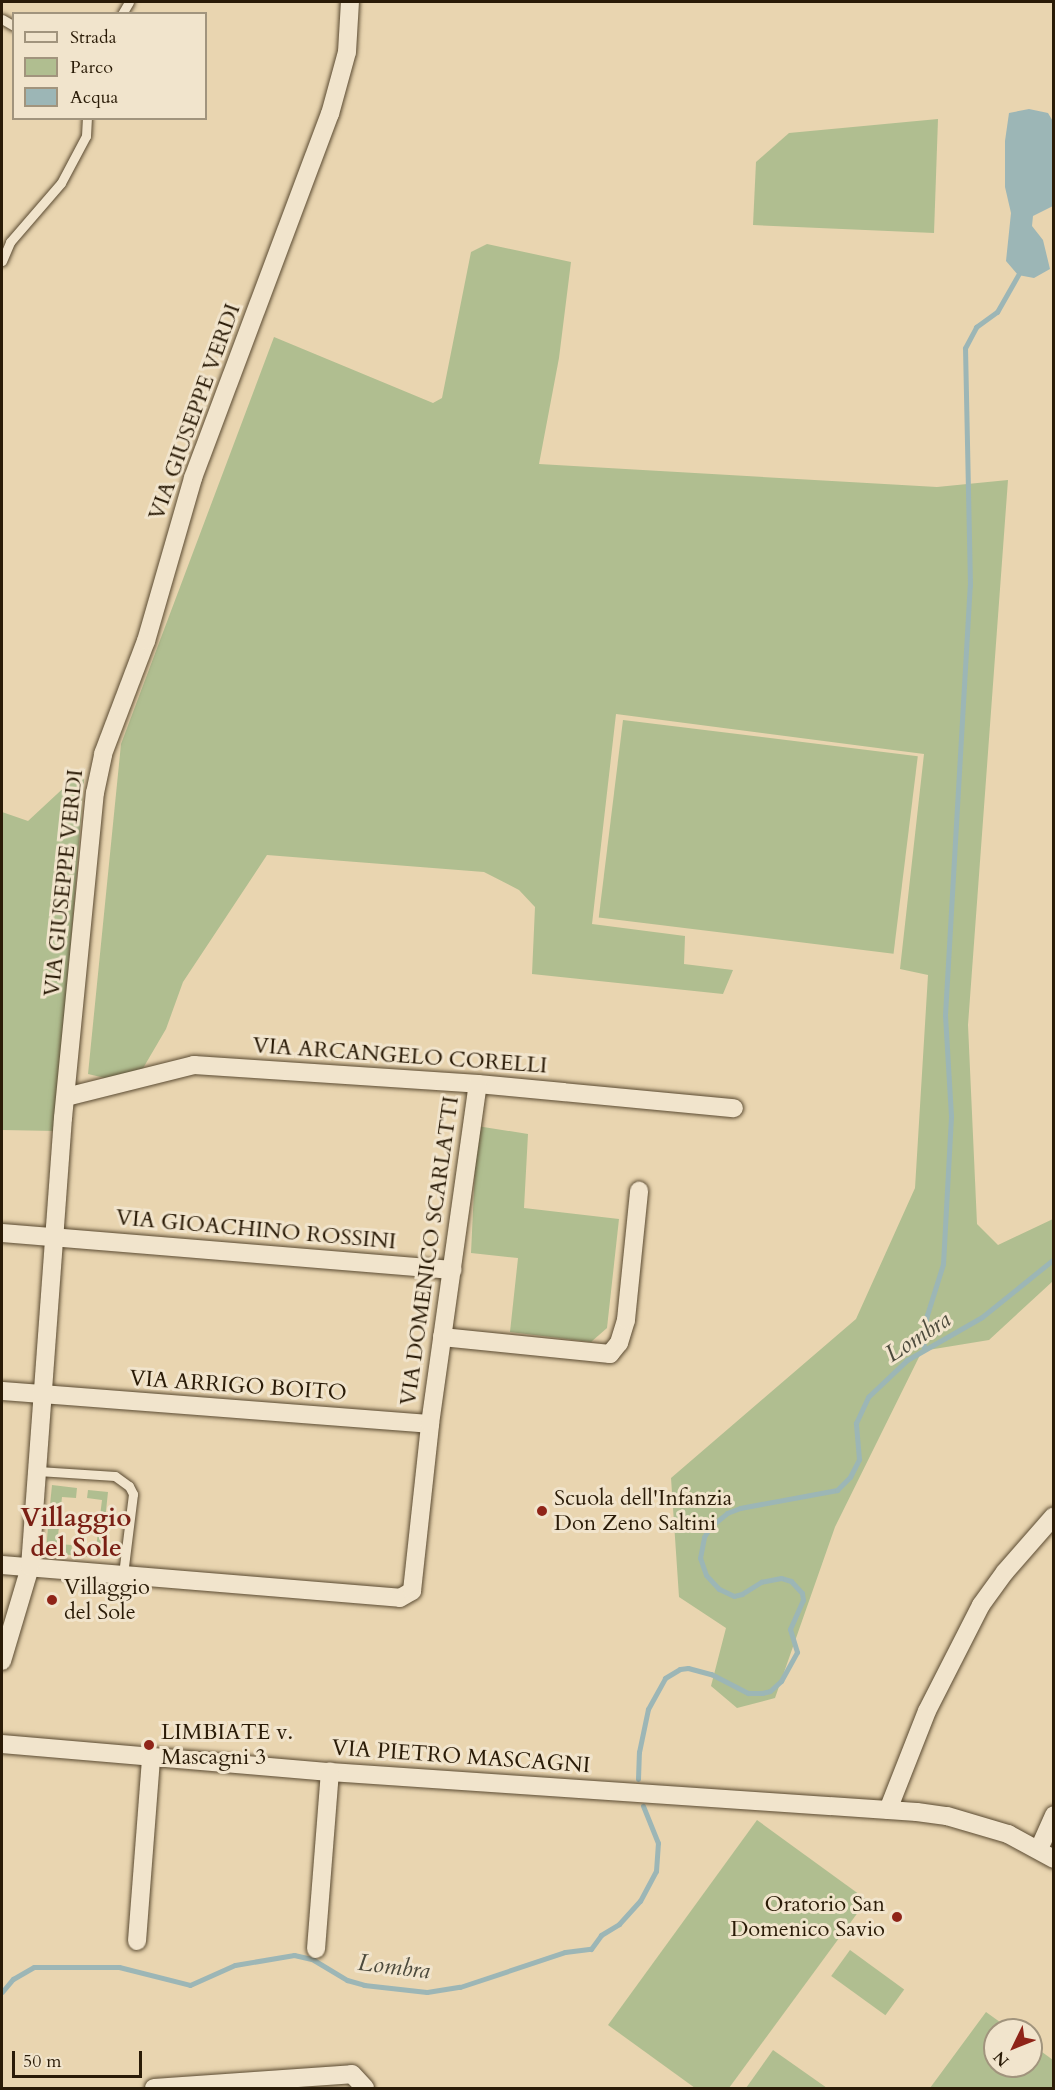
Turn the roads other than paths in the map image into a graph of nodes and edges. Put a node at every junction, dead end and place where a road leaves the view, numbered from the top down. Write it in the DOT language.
graph roads {
  1 [pos="350,2"];
  2 [pos="87,120"];
  3 [pos="2,261"];
  4 [pos="478,1084"];
  5 [pos="66,1097"];
  6 [pos="734,1108"];
  7 [pos="639,1191"];
  8 [pos="2,1233"];
  9 [pos="56,1238"];
  10 [pos="452,1270"];
  11 [pos="442,1337"];
  12 [pos="2,1391"];
  13 [pos="44,1395"];
  14 [pos="430,1424"];
  15 [pos="38,1471"];
  16 [pos="1053,1516"];
  17 [pos="2,1565"];
  18 [pos="30,1567"];
  19 [pos="123,1574"];
  20 [pos="2,1661"];
  21 [pos="2,1744"];
  22 [pos="151,1758"];
  23 [pos="330,1772"];
  24 [pos="888,1810"];
  25 [pos="1053,1815"];
  26 [pos="1046,1854"];
  27 [pos="137,1941"];
  28 [pos="316,1949"];
  29 [pos="154,2088"];
  30 [pos="365,2088"];
  1 -- 5 [label="street, VIA GIUSEPPE VERDI"];
  2 -- 3 [label="lane"];
  4 -- 5 [label="street, VIA ARCANGELO CORELLI"];
  4 -- 6 [label="street, VIA ARCANGELO CORELLI"];
  4 -- 10 [label="street, VIA DOMENICO SCARLATTI"];
  5 -- 9 [label="street, VIA GIUSEPPE VERDI"];
  7 -- 11 [label="street"];
  8 -- 9 [label="street, VIA GIOACHINO ROSSINI"];
  9 -- 10 [label="street, VIA GIOACHINO ROSSINI"];
  9 -- 13 [label="street, VIA GIUSEPPE VERDI"];
  10 -- 11 [label="street, VIA DOMENICO SCARLATTI"];
  11 -- 14 [label="street, VIA DOMENICO SCARLATTI"];
  12 -- 13 [label="street, VIA ARRIGO BOITO"];
  13 -- 14 [label="street, VIA ARRIGO BOITO"];
  13 -- 15 [label="street, VIA GIUSEPPE VERDI"];
  14 -- 19 [label="street, VIA DOMENICO SCARLATTI"];
  15 -- 18 [label="street, VIA GIUSEPPE VERDI"];
  15 -- 19 [label="lane"];
  16 -- 24 [label="street"];
  17 -- 18 [label="street"];
  18 -- 19 [label="street"];
  18 -- 20 [label="street, VIA GIUSEPPE VERDI"];
  21 -- 22 [label="street, VIA PIETRO MASCAGNI"];
  22 -- 23 [label="street, VIA PIETRO MASCAGNI"];
  22 -- 27 [label="street"];
  23 -- 24 [label="street, VIA PIETRO MASCAGNI"];
  23 -- 28 [label="street"];
  24 -- 26 [label="street, VIA PIETRO MASCAGNI"];
  25 -- 26 [label="street"];
  29 -- 30 [label="street"];
}
